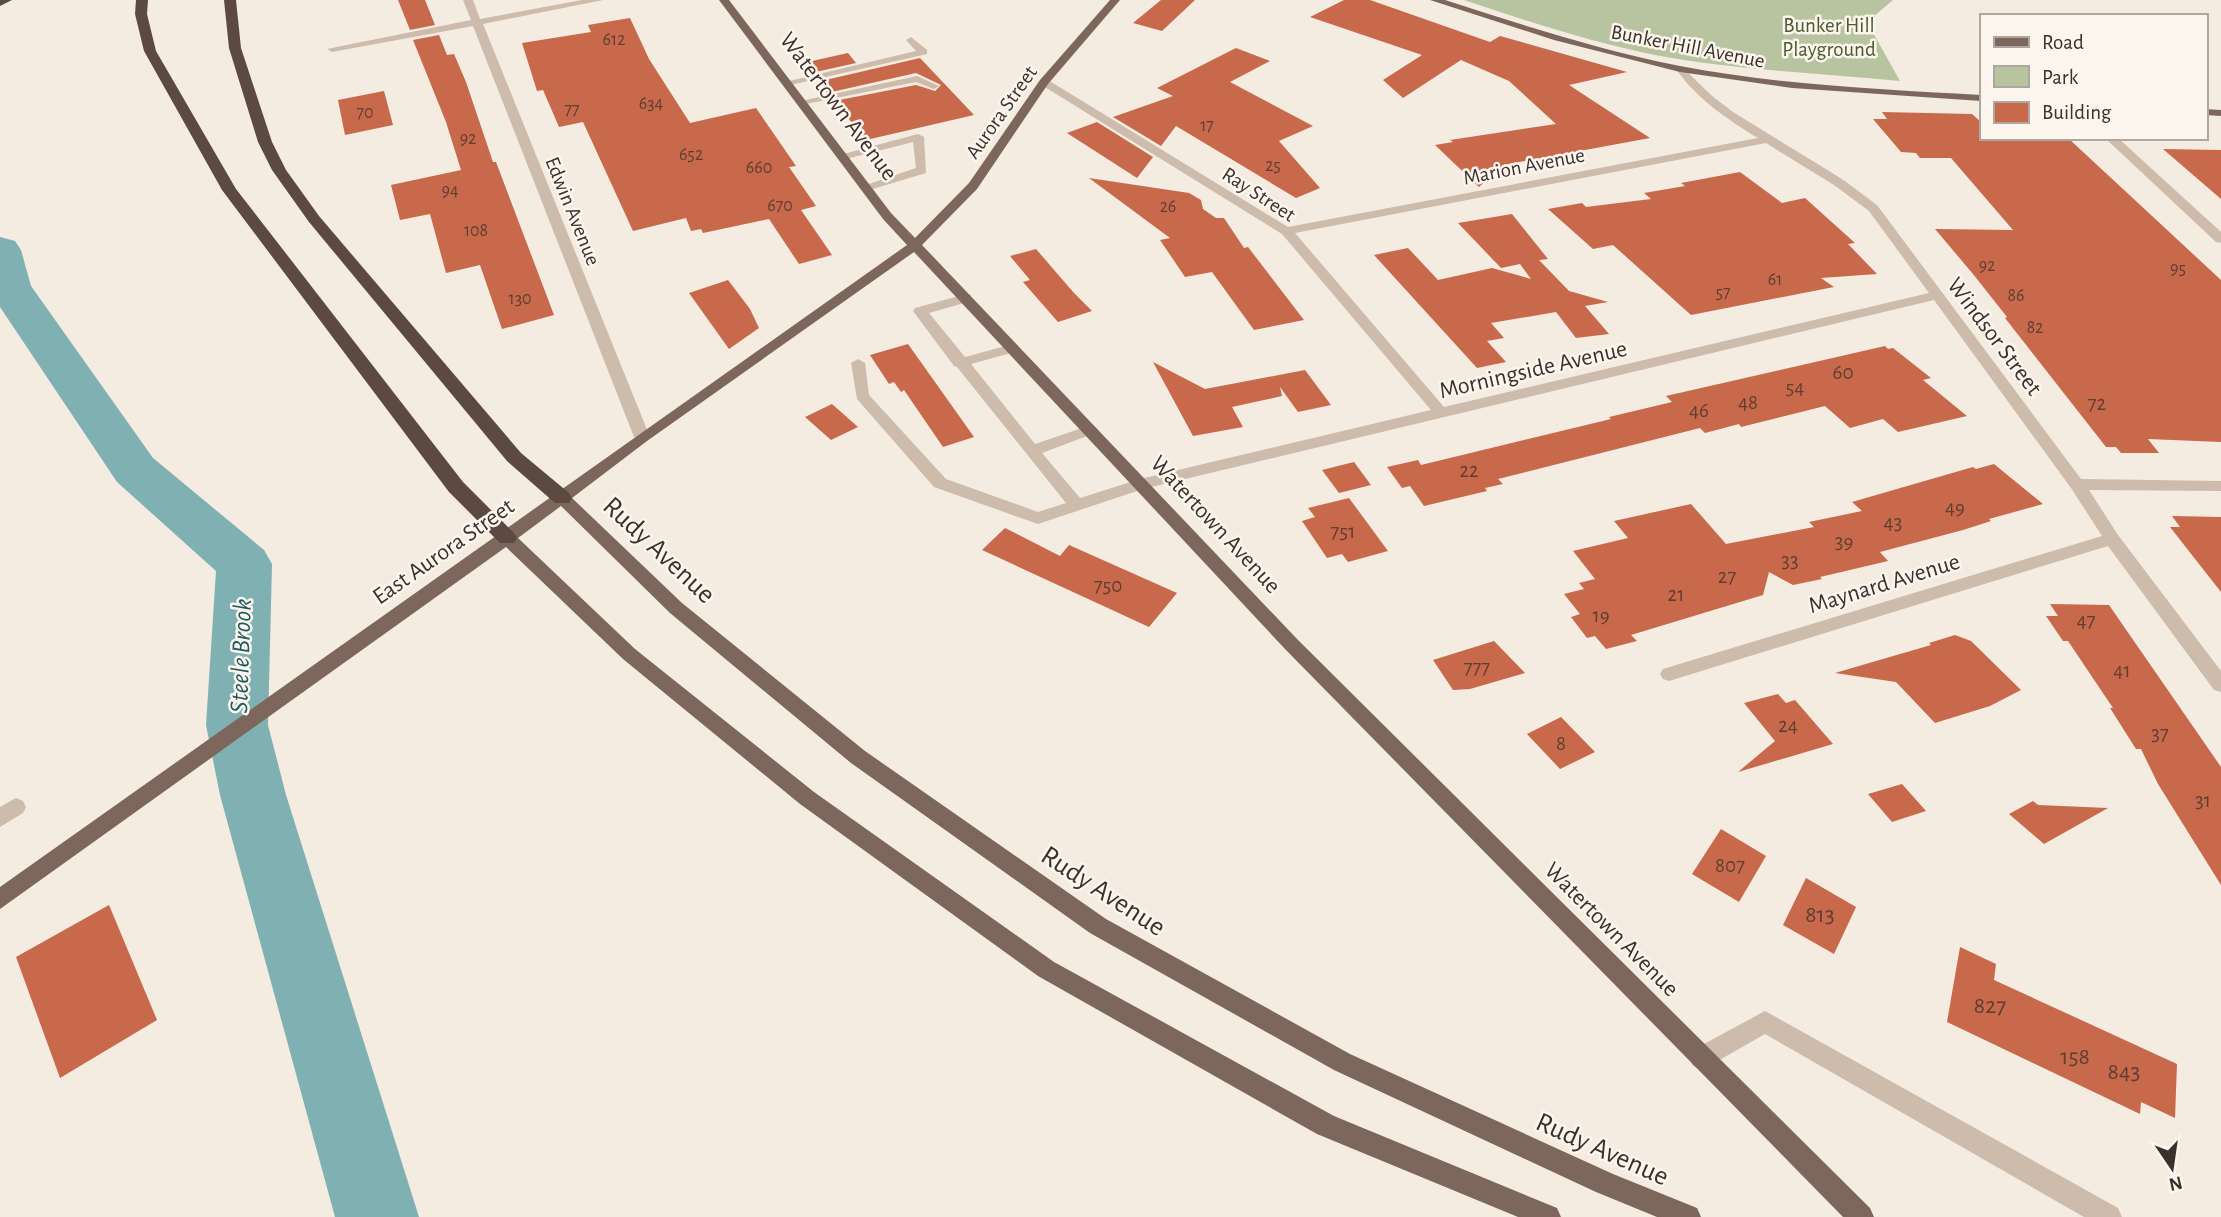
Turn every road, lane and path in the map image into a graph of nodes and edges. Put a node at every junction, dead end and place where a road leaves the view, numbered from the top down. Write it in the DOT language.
graph roads {
  1 [pos="6,0"];
  2 [pos="142,0"];
  3 [pos="230,0"];
  4 [pos="468,0"];
  5 [pos="598,0"];
  6 [pos="724,0"];
  7 [pos="1115,0"];
  8 [pos="1435,0"];
  9 [pos="0,3"];
  10 [pos="477,22"];
  11 [pos="911,40"];
  12 [pos="873,48"];
  13 [pos="332,49"];
  14 [pos="886,61"];
  15 [pos="1681,69"];
  16 [pos="1044,82"];
  17 [pos="786,83"];
  18 [pos="934,86"];
  19 [pos="1980,98"];
  20 [pos="801,102"];
  21 [pos="1770,139"];
  22 [pos="2113,140"];
  23 [pos="842,156"];
  24 [pos="866,187"];
  25 [pos="1286,231"];
  26 [pos="2221,239"];
  27 [pos="916,244"];
  28 [pos="1936,295"];
  29 [pos="966,298"];
  30 [pos="1013,348"];
  31 [pos="858,363"];
  32 [pos="959,363"];
  33 [pos="1442,414"];
  34 [pos="1090,430"];
  35 [pos="642,437"];
  36 [pos="1032,451"];
  37 [pos="1140,484"];
  38 [pos="2077,484"];
  39 [pos="2221,486"];
  40 [pos="562,498"];
  41 [pos="1076,505"];
  42 [pos="507,538"];
  43 [pos="2112,539"];
  44 [pos="1669,674"];
  45 [pos="2221,685"];
  46 [pos="0,899"];
  47 [pos="1701,1058"];
  48 [pos="1548,1217"];
  49 [pos="1688,1217"];
  50 [pos="1861,1217"];
  51 [pos="2109,1217"];
  1 -- 9 [label="highway"];
  2 -- 42 [label="highway"];
  3 -- 40 [label="highway"];
  4 -- 10 [label="street, Edwin Avenue"];
  5 -- 10 [label="street"];
  6 -- 17 [label="main road, Watertown Avenue"];
  7 -- 16 [label="main road, Aurora Street"];
  8 -- 15 [label="main road, Bunker Hill Avenue"];
  10 -- 13 [label="street"];
  10 -- 35 [label="street, Edwin Avenue"];
  11 -- 14 [label="street"];
  12 -- 14 [label="street"];
  14 -- 17 [label="street"];
  15 -- 19 [label="main road, Bunker Hill Avenue"];
  15 -- 21 [label="street, Windsor Street"];
  16 -- 25 [label="street, Ray Street"];
  16 -- 27 [label="main road, Aurora Street"];
  17 -- 20 [label="main road, Watertown Avenue"];
  18 -- 20 [label="street"];
  20 -- 23 [label="main road, Watertown Avenue"];
  21 -- 25 [label="street, Marion Avenue"];
  21 -- 28 [label="street, Windsor Street"];
  22 -- 26 [label="street"];
  23 -- 24 [label="main road, Watertown Avenue"];
  23 -- 24 [label="street"];
  24 -- 27 [label="main road, Watertown Avenue"];
  25 -- 33 [label="street, Ray Street"];
  27 -- 29 [label="main road, Watertown Avenue"];
  27 -- 35 [label="main road, East Aurora Street"];
  28 -- 33 [label="street, Morningside Avenue"];
  28 -- 38 [label="street, Windsor Street"];
  29 -- 30 [label="main road, Watertown Avenue"];
  29 -- 32 [label="street"];
  30 -- 32 [label="street"];
  30 -- 34 [label="main road, Watertown Avenue"];
  31 -- 41 [label="street, Morningside Avenue"];
  32 -- 36 [label="street"];
  33 -- 37 [label="street, Morningside Avenue"];
  34 -- 36 [label="street"];
  34 -- 37 [label="main road, Watertown Avenue"];
  35 -- 40 [label="main road, East Aurora Street"];
  36 -- 41 [label="street"];
  37 -- 41 [label="street, Morningside Avenue"];
  37 -- 47 [label="main road, Watertown Avenue"];
  38 -- 39 [label="street"];
  38 -- 43 [label="street, Windsor Street"];
  40 -- 42 [label="main road, East Aurora Street"];
  40 -- 49 [label="main road, Rudy Avenue"];
  42 -- 46 [label="main road, East Aurora Street"];
  42 -- 48 [label="main road"];
  43 -- 44 [label="street, Maynard Avenue"];
  43 -- 45 [label="street, Windsor Street"];
  47 -- 50 [label="main road, Watertown Avenue"];
  47 -- 51 [label="street"];
}
